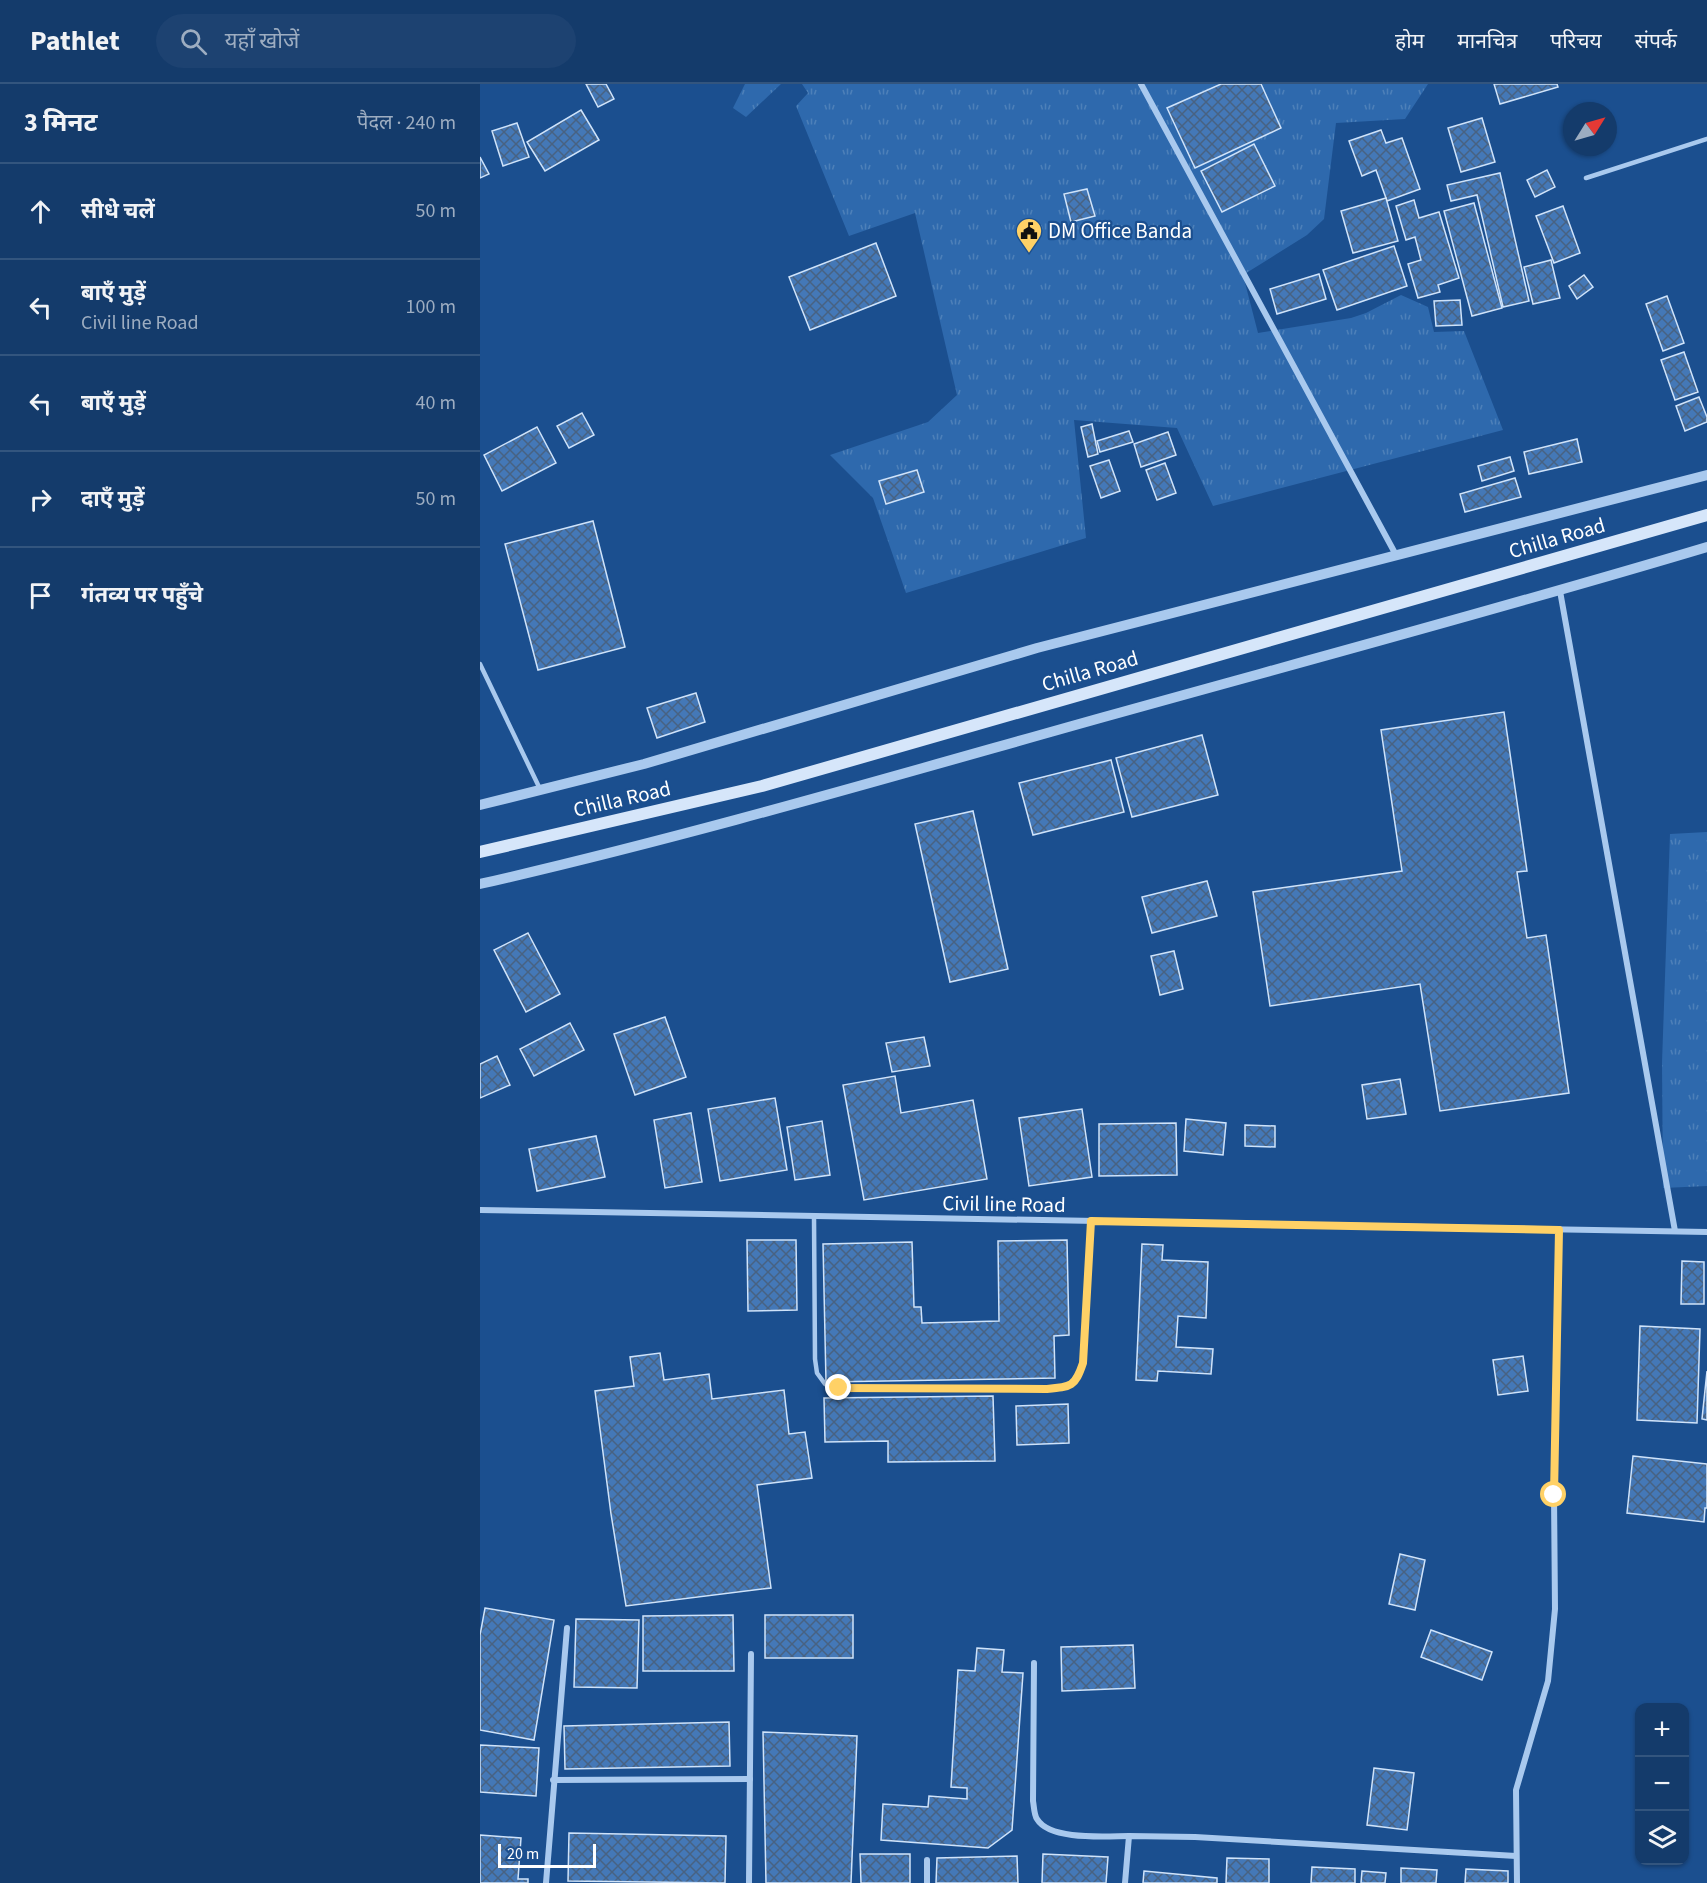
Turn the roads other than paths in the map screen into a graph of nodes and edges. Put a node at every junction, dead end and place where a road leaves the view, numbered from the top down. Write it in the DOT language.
graph roads {
  1 [pos="1141,84"];
  2 [pos="1707,139"];
  3 [pos="1586,178"];
  4 [pos="1707,475"];
  5 [pos="1707,515"];
  6 [pos="1707,547"];
  7 [pos="1396,555"];
  8 [pos="1560,591"];
  9 [pos="480,664"];
  10 [pos="540,790"];
  11 [pos="480,805"];
  12 [pos="480,852"];
  13 [pos="480,885"];
  14 [pos="480,1210"];
  15 [pos="814,1217"];
  16 [pos="1091,1221"];
  17 [pos="1559,1230"];
  18 [pos="1675,1231"];
  19 [pos="1707,1232"];
  20 [pos="567,1628"];
  21 [pos="751,1654"];
  22 [pos="1034,1663"];
  23 [pos="750,1779"];
  24 [pos="553,1780"];
  25 [pos="1129,1836"];
  26 [pos="1516,1856"];
  27 [pos="927,1860"];
  28 [pos="546,1883"];
  29 [pos="749,1883"];
  30 [pos="927,1883"];
  31 [pos="1125,1883"];
  32 [pos="1517,1883"];
  1 -- 7 [label="street"];
  2 -- 3 [label="lane"];
  4 -- 7 [label="street"];
  5 -- 12 [label="main road, Chilla Road"];
  6 -- 8 [label="street"];
  7 -- 10 [label="street"];
  8 -- 13 [label="street"];
  8 -- 18 [label="street"];
  9 -- 10 [label="lane"];
  10 -- 11 [label="street"];
  14 -- 15 [label="street, Civil line Road"];
  15 -- 16 [label="street, Civil line Road"];
  15 -- 16 [label="lane"];
  16 -- 17 [label="street, Civil line Road"];
  17 -- 18 [label="street, Civil line Road"];
  17 -- 26 [label="street"];
  18 -- 19 [label="street, Civil line Road"];
  20 -- 24 [label="street"];
  21 -- 23 [label="street"];
  22 -- 25 [label="street"];
  23 -- 24 [label="street"];
  23 -- 29 [label="street"];
  24 -- 28 [label="street"];
  25 -- 26 [label="street"];
  25 -- 31 [label="street"];
  26 -- 32 [label="street"];
  27 -- 30 [label="street"];
}
